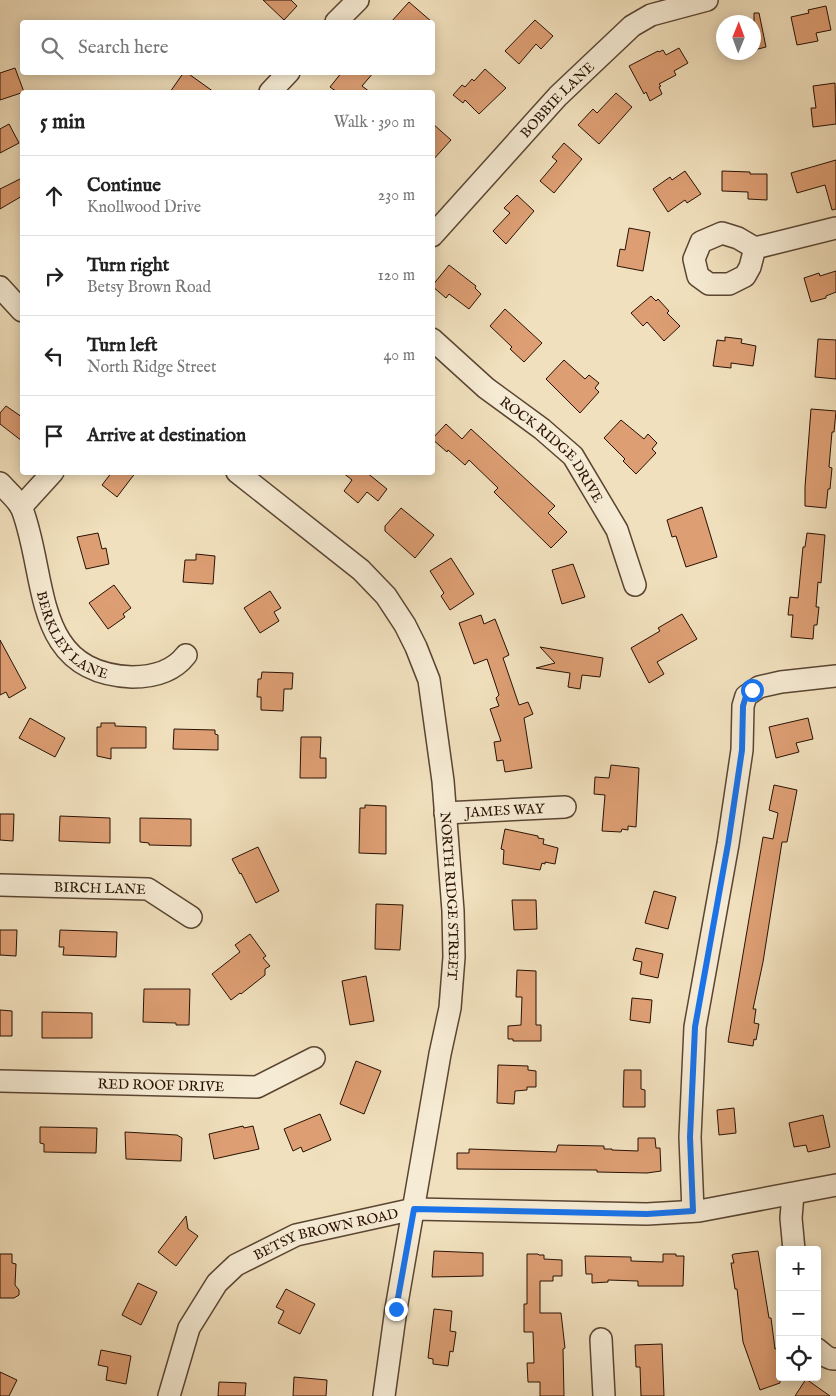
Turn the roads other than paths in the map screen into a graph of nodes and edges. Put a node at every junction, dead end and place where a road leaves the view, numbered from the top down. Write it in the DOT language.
graph roads {
  1 [pos="358,0"];
  2 [pos="707,0"];
  3 [pos="338,20"];
  4 [pos="286,75"];
  5 [pos="272,90"];
  6 [pos="836,228"];
  7 [pos="435,233"];
  8 [pos="754,248"];
  9 [pos="0,287"];
  10 [pos="20,309"];
  11 [pos="435,342"];
  12 [pos="50,475"];
  13 [pos="241,475"];
  14 [pos="0,483"];
  15 [pos="21,507"];
  16 [pos="634,585"];
  17 [pos="186,655"];
  18 [pos="836,676"];
  19 [pos="565,807"];
  20 [pos="445,813"];
  21 [pos="0,885"];
  22 [pos="191,917"];
  23 [pos="314,1058"];
  24 [pos="0,1081"];
  25 [pos="836,1185"];
  26 [pos="793,1194"];
  27 [pos="414,1209"];
  28 [pos="693,1211"];
  29 [pos="794,1246"];
  30 [pos="601,1339"];
  31 [pos="821,1352"];
  32 [pos="836,1359"];
  33 [pos="169,1396"];
  34 [pos="384,1396"];
  35 [pos="604,1396"];
  1 -- 3 [label="street"];
  2 -- 7 [label="street, BOBBIE LANE"];
  4 -- 5 [label="street"];
  6 -- 8 [label="street"];
  9 -- 10 [label="street"];
  11 -- 16 [label="street, ROCK RIDGE DRIVE"];
  12 -- 15 [label="street"];
  13 -- 20 [label="street, NORTH RIDGE STREET"];
  14 -- 15 [label="street"];
  15 -- 17 [label="street, BERKLEY LANE"];
  18 -- 28 [label="street"];
  19 -- 20 [label="street, JAMES WAY"];
  20 -- 27 [label="street, NORTH RIDGE STREET"];
  21 -- 22 [label="street, BIRCH LANE"];
  23 -- 24 [label="street, RED ROOF DRIVE"];
  25 -- 26 [label="street, BETSY BROWN ROAD"];
  26 -- 28 [label="street, BETSY BROWN ROAD"];
  26 -- 29 [label="street"];
  27 -- 28 [label="street, BETSY BROWN ROAD"];
  27 -- 33 [label="street, BETSY BROWN ROAD"];
  27 -- 34 [label="street, NORTH RIDGE STREET"];
  30 -- 35 [label="street"];
  31 -- 32 [label="street"];
}
